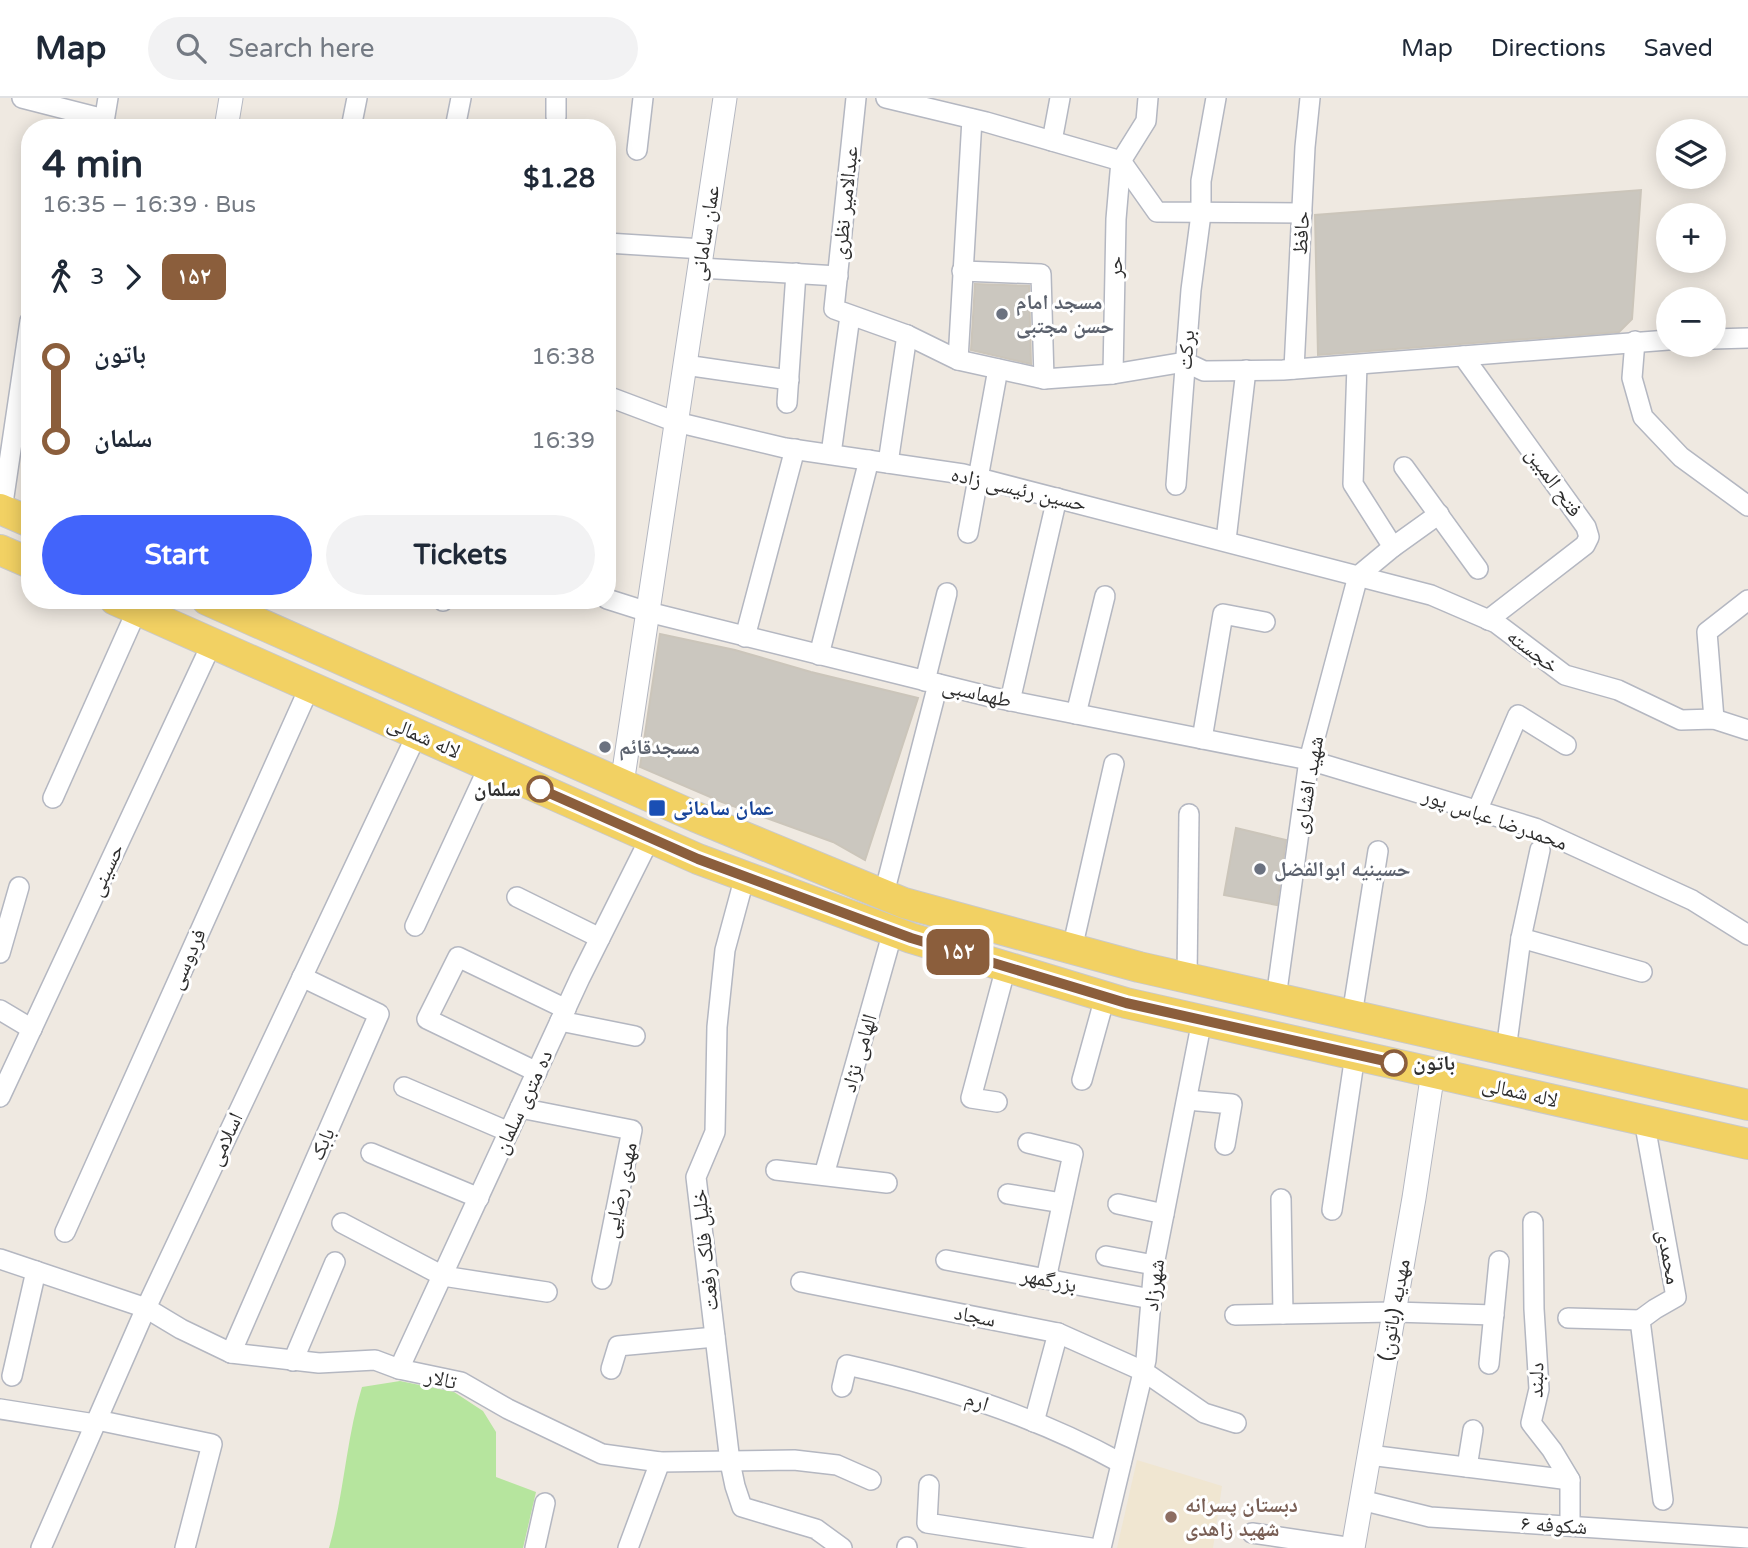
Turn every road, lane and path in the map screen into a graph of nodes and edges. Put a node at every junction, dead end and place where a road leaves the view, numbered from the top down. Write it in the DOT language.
graph roads {
  1 [pos="22,98"];
  2 [pos="108,98"];
  3 [pos="230,98"];
  4 [pos="357,98"];
  5 [pos="461,98"];
  6 [pos="643,98"];
  7 [pos="725,98"];
  8 [pos="856,98"];
  9 [pos="886,98"];
  10 [pos="1060,98"];
  11 [pos="1149,98"];
  12 [pos="1216,98"];
  13 [pos="1310,98"];
  14 [pos="909,101"];
  15 [pos="62,103"];
  16 [pos="953,106"];
  17 [pos="96,119"];
  18 [pos="105,119"];
  19 [pos="227,119"];
  20 [pos="353,119"];
  21 [pos="457,119"];
  22 [pos="972,119"];
  23 [pos="1052,141"];
  24 [pos="637,150"];
  25 [pos="1121,161"];
  26 [pos="1201,214"];
  27 [pos="1302,214"];
  28 [pos="616,244"];
  29 [pos="701,258"];
  30 [pos="962,271"];
  31 [pos="796,273"];
  32 [pos="838,276"];
  33 [pos="842,313"];
  34 [pos="907,335"];
  35 [pos="1748,338"];
  36 [pos="1726,339"];
  37 [pos="1656,340"];
  38 [pos="1636,341"];
  39 [pos="1463,356"];
  40 [pos="958,360"];
  41 [pos="1185,362"];
  42 [pos="685,365"];
  43 [pos="1357,365"];
  44 [pos="998,369"];
  45 [pos="1294,369"];
  46 [pos="1246,370"];
  47 [pos="1113,374"];
  48 [pos="21,379"];
  49 [pos="1044,379"];
  50 [pos="789,380"];
  51 [pos="616,399"];
  52 [pos="787,403"];
  53 [pos="676,422"];
  54 [pos="795,449"];
  55 [pos="831,454"];
  56 [pos="879,462"];
  57 [pos="1404,467"];
  58 [pos="977,478"];
  59 [pos="1176,485"];
  60 [pos="1057,498"];
  61 [pos="1747,504"];
  62 [pos="1,509"];
  63 [pos="1439,514"];
  64 [pos="21,518"];
  65 [pos="968,533"];
  66 [pos="1226,540"];
  67 [pos="1393,547"];
  68 [pos="0,550"];
  69 [pos="21,559"];
  70 [pos="1478,569"];
  71 [pos="1358,576"];
  72 [pos="947,593"];
  73 [pos="1105,596"];
  74 [pos="1748,600"];
  75 [pos="616,601"];
  76 [pos="124,609"];
  77 [pos="135,609"];
  78 [pos="227,609"];
  79 [pos="648,612"];
  80 [pos="1488,620"];
  81 [pos="1265,622"];
  82 [pos="745,636"];
  83 [pos="297,640"];
  84 [pos="212,643"];
  85 [pos="819,655"];
  86 [pos="263,666"];
  87 [pos="387,680"];
  88 [pos="931,683"];
  89 [pos="310,687"];
  90 [pos="1010,701"];
  91 [pos="351,705"];
  92 [pos="1076,714"];
  93 [pos="1714,719"];
  94 [pos="1748,730"];
  95 [pos="417,734"];
  96 [pos="1202,739"];
  97 [pos="1566,745"];
  98 [pos="1309,760"];
  99 [pos="1114,764"];
  100 [pos="489,766"];
  101 [pos="622,784"];
  102 [pos="53,799"];
  103 [pos="1476,811"];
  104 [pos="1189,814"];
  105 [pos="650,838"];
  106 [pos="1540,850"];
  107 [pos="1378,851"];
  108 [pos="745,876"];
  109 [pos="887,882"];
  110 [pos="19,887"];
  111 [pos="517,897"];
  112 [pos="415,926"];
  113 [pos="893,931"];
  114 [pos="1748,935"];
  115 [pos="1521,938"];
  116 [pos="600,939"];
  117 [pos="1072,948"];
  118 [pos="0,953"];
  119 [pos="1006,967"];
  120 [pos="1154,970"];
  121 [pos="1642,972"];
  122 [pos="302,977"];
  123 [pos="1187,978"];
  124 [pos="1105,997"];
  125 [pos="1276,998"];
  126 [pos="1140,1006"];
  127 [pos="0,1010"];
  128 [pos="563,1015"];
  129 [pos="1352,1015"];
  130 [pos="1202,1020"];
  131 [pos="32,1029"];
  132 [pos="635,1036"];
  133 [pos="1506,1050"];
  134 [pos="1355,1055"];
  135 [pos="537,1072"];
  136 [pos="1433,1072"];
  137 [pos="1082,1080"];
  138 [pos="404,1087"];
  139 [pos="0,1097"];
  140 [pos="1187,1100"];
  141 [pos="997,1102"];
  142 [pos="1748,1105"];
  143 [pos="520,1108"];
  144 [pos="1644,1120"];
  145 [pos="509,1132"];
  146 [pos="1028,1143"];
  147 [pos="1748,1144"];
  148 [pos="1225,1145"];
  149 [pos="371,1153"];
  150 [pos="776,1170"];
  151 [pos="824,1175"];
  152 [pos="887,1184"];
  153 [pos="1008,1194"];
  154 [pos="479,1198"];
  155 [pos="1281,1199"];
  156 [pos="1062,1203"];
  157 [pos="1118,1204"];
  158 [pos="1332,1210"];
  159 [pos="1164,1214"];
  160 [pos="1533,1222"];
  161 [pos="342,1223"];
  162 [pos="65,1231"];
  163 [pos="1106,1256"];
  164 [pos="0,1259"];
  165 [pos="946,1260"];
  166 [pos="1499,1261"];
  167 [pos="335,1262"];
  168 [pos="1154,1265"];
  169 [pos="36,1271"];
  170 [pos="443,1276"];
  171 [pos="602,1279"];
  172 [pos="1046,1279"];
  173 [pos="800,1282"];
  174 [pos="547,1292"];
  175 [pos="1152,1299"];
  176 [pos="146,1308"];
  177 [pos="1394,1312"];
  178 [pos="1283,1314"];
  179 [pos="1234,1315"];
  180 [pos="1494,1315"];
  181 [pos="1568,1318"];
  182 [pos="1640,1321"];
  183 [pos="1058,1333"];
  184 [pos="715,1337"];
  185 [pos="231,1353"];
  186 [pos="293,1361"];
  187 [pos="1489,1364"];
  188 [pos="399,1369"];
  189 [pos="611,1369"];
  190 [pos="1143,1371"];
  191 [pos="12,1376"];
  192 [pos="842,1387"];
  193 [pos="0,1409"];
  194 [pos="96,1422"];
  195 [pos="1034,1422"];
  196 [pos="1236,1423"];
  197 [pos="1473,1430"];
  198 [pos="1369,1455"];
  199 [pos="660,1462"];
  200 [pos="730,1462"];
  201 [pos="1121,1463"];
  202 [pos="1467,1467"];
  203 [pos="871,1480"];
  204 [pos="1570,1480"];
  205 [pos="929,1485"];
  206 [pos="1361,1500"];
  207 [pos="1663,1500"];
  208 [pos="545,1503"];
  209 [pos="1570,1526"];
  210 [pos="1252,1533"];
  211 [pos="1748,1538"];
  212 [pos="41,1548"];
  213 [pos="185,1548"];
  214 [pos="535,1548"];
  215 [pos="628,1548"];
  216 [pos="842,1548"];
  217 [pos="1091,1548"];
  218 [pos="1101,1548"];
  219 [pos="1353,1548"];
  1 -- 15 [label="street"];
  2 -- 18 [label="street"];
  3 -- 19 [label="street"];
  4 -- 20 [label="street"];
  5 -- 21 [label="street"];
  6 -- 24 [label="street"];
  7 -- 29 [label="street, عمان سامانی"];
  8 -- 32 [label="street, عبدالامیر نظری"];
  9 -- 14 [label="street"];
  10 -- 23 [label="street"];
  11 -- 25 [label="street"];
  12 -- 26 [label="street, برکت"];
  13 -- 27 [label="street, حافظ"];
  14 -- 16 [label="street"];
  15 -- 17 [label="street"];
  16 -- 22 [label="street"];
  22 -- 23 [label="street"];
  22 -- 30 [label="street"];
  23 -- 25 [label="street"];
  25 -- 26 [label="street"];
  25 -- 47 [label="street, حر"];
  26 -- 27 [label="street"];
  26 -- 41 [label="street, برکت"];
  27 -- 45 [label="street, حافظ"];
  28 -- 29 [label="street"];
  29 -- 31 [label="street"];
  29 -- 42 [label="street, عمان سامانی"];
  30 -- 40 [label="street"];
  30 -- 49 [label="street"];
  31 -- 32 [label="street"];
  31 -- 50 [label="street"];
  32 -- 33 [label="street, عبدالامیر نظری"];
  33 -- 34 [label="street"];
  33 -- 55 [label="street, عبدالامیر نظری"];
  34 -- 40 [label="street"];
  34 -- 56 [label="street"];
  35 -- 36 [label="street"];
  37 -- 38 [label="street"];
  38 -- 39 [label="street"];
  38 -- 61 [label="street"];
  39 -- 43 [label="street"];
  39 -- 80 [label="street, فتح المبین"];
  40 -- 44 [label="street"];
  41 -- 46 [label="street"];
  41 -- 47 [label="street"];
  41 -- 59 [label="street, برکت"];
  42 -- 50 [label="street"];
  42 -- 53 [label="street, عمان سامانی"];
  43 -- 45 [label="street"];
  43 -- 67 [label="street"];
  44 -- 49 [label="street"];
  44 -- 58 [label="street"];
  45 -- 46 [label="street"];
  46 -- 66 [label="street"];
  47 -- 49 [label="street"];
  48 -- 62 [label="street"];
  50 -- 52 [label="street"];
  51 -- 53 [label="street, حسین رئیسی زاده"];
  53 -- 54 [label="street, حسین رئیسی زاده"];
  53 -- 79 [label="street, عمان سامانی"];
  54 -- 55 [label="street, حسین رئیسی زاده"];
  54 -- 82 [label="street"];
  55 -- 56 [label="street, حسین رئیسی زاده"];
  56 -- 58 [label="street, حسین رئیسی زاده"];
  56 -- 85 [label="street"];
  57 -- 63 [label="street"];
  58 -- 60 [label="street, حسین رئیسی زاده"];
  58 -- 65 [label="street"];
  60 -- 66 [label="street, حسین رئیسی زاده"];
  60 -- 90 [label="street"];
  62 -- 64 [label="main road"];
  63 -- 67 [label="street"];
  63 -- 70 [label="street"];
  66 -- 71 [label="street, حسین رئیسی زاده"];
  67 -- 71 [label="street"];
  68 -- 69 [label="main road"];
  71 -- 80 [label="street, خجسته"];
  71 -- 98 [label="street, شهید افشاری"];
  72 -- 88 [label="street"];
  73 -- 92 [label="street"];
  74 -- 93 [label="street"];
  75 -- 79 [label="street, طهماسبی"];
  76 -- 102 [label="street"];
  77 -- 84 [label="main road, لاله شمالی"];
  78 -- 83 [label="main road, لاله شمالی"];
  79 -- 82 [label="street, طهماسبی"];
  79 -- 101 [label="street, عمان سامانی"];
  80 -- 93 [label="street, خجسته"];
  81 -- 96 [label="street"];
  82 -- 85 [label="street, طهماسبی"];
  83 -- 86 [label="main road"];
  83 -- 87 [label="main road, لاله شمالی"];
  84 -- 86 [label="main road, لاله شمالی"];
  84 -- 131 [label="street, حسینی"];
  85 -- 88 [label="street, طهماسبی"];
  86 -- 89 [label="main road, لاله شمالی"];
  87 -- 91 [label="main road"];
  87 -- 101 [label="main road, لاله شمالی"];
  88 -- 90 [label="street, طهماسبی"];
  88 -- 109 [label="street"];
  89 -- 91 [label="main road, لاله شمالی"];
  89 -- 162 [label="street, فردوسی"];
  90 -- 92 [label="street, طهماسبی"];
  91 -- 95 [label="main road, لاله شمالی"];
  92 -- 96 [label="street, طهماسبی"];
  93 -- 94 [label="street, خجسته"];
  95 -- 100 [label="main road, لاله شمالی"];
  95 -- 122 [label="street, اسلامی"];
  96 -- 98 [label="street, طهماسبی"];
  97 -- 103 [label="street"];
  98 -- 103 [label="street, محمدرضا عباس پور"];
  98 -- 125 [label="street, شهید افشاری"];
  99 -- 117 [label="street"];
  100 -- 105 [label="main road, لاله شمالی"];
  100 -- 112 [label="street"];
  101 -- 117 [label="main road, لاله شمالی"];
  103 -- 114 [label="street, محمدرضا عباس پور"];
  104 -- 123 [label="street"];
  105 -- 108 [label="main road, لاله شمالی"];
  105 -- 116 [label="street, ده متری سلمان"];
  106 -- 115 [label="street"];
  107 -- 129 [label="street"];
  108 -- 113 [label="main road, لاله شمالی"];
  108 -- 184 [label="street, خلیل فلک رفعت"];
  110 -- 118 [label="street"];
  111 -- 116 [label="street"];
  113 -- 119 [label="main road, لاله شمالی"];
  113 -- 151 [label="street, الهامی نژاد"];
  115 -- 121 [label="street"];
  115 -- 133 [label="street"];
  116 -- 128 [label="street, ده متری سلمان"];
  117 -- 120 [label="main road, لاله شمالی"];
  119 -- 124 [label="main road, لاله شمالی"];
  119 -- 141 [label="street"];
  120 -- 123 [label="main road, لاله شمالی"];
  120 -- 126 [label="main road"];
  122 -- 176 [label="street, اسلامی"];
  122 -- 185 [label="street, بابک"];
  123 -- 125 [label="main road, لاله شمالی"];
  124 -- 126 [label="main road, لاله شمالی"];
  124 -- 137 [label="street"];
  125 -- 129 [label="main road, لاله شمالی"];
  126 -- 130 [label="main road, لاله شمالی"];
  127 -- 131 [label="street"];
  128 -- 132 [label="street"];
  128 -- 135 [label="street, ده متری سلمان"];
  128 -- 135 [label="street"];
  129 -- 133 [label="main road, لاله شمالی"];
  130 -- 134 [label="main road, لاله شمالی"];
  130 -- 140 [label="street, شهرزاد"];
  131 -- 139 [label="street, حسینی"];
  133 -- 142 [label="main road, لاله شمالی"];
  134 -- 136 [label="main road, لاله شمالی"];
  134 -- 158 [label="street"];
  135 -- 143 [label="street, ده متری سلمان"];
  136 -- 144 [label="main road, لاله شمالی"];
  136 -- 177 [label="street, مهدیه (باتون)"];
  138 -- 145 [label="street"];
  140 -- 148 [label="street"];
  140 -- 159 [label="street, شهرزاد"];
  143 -- 145 [label="street, ده متری سلمان"];
  143 -- 171 [label="street, مهدی رضایی"];
  144 -- 147 [label="main road, لاله شمالی"];
  144 -- 182 [label="street, محمدی"];
  145 -- 154 [label="street, ده متری سلمان"];
  146 -- 156 [label="street"];
  149 -- 154 [label="street"];
  150 -- 151 [label="street"];
  151 -- 152 [label="street"];
  153 -- 156 [label="street"];
  154 -- 170 [label="street, ده متری سلمان"];
  155 -- 178 [label="street"];
  156 -- 172 [label="street"];
  157 -- 159 [label="street"];
  159 -- 168 [label="street, شهرزاد"];
  160 -- 204 [label="street, دلبند"];
  161 -- 170 [label="street"];
  163 -- 168 [label="street"];
  164 -- 169 [label="street, تالار"];
  165 -- 172 [label="street, بزرگمهر"];
  166 -- 180 [label="street"];
  167 -- 186 [label="street"];
  168 -- 175 [label="street, شهرزاد"];
  169 -- 176 [label="street, تالار"];
  169 -- 191 [label="street"];
  170 -- 174 [label="street"];
  170 -- 188 [label="street, ده متری سلمان"];
  172 -- 175 [label="street, بزرگمهر"];
  173 -- 183 [label="street, سجاد"];
  175 -- 190 [label="street, شهرزاد"];
  176 -- 185 [label="street, تالار"];
  176 -- 194 [label="street, اسلامی"];
  177 -- 178 [label="street"];
  177 -- 180 [label="street"];
  177 -- 198 [label="street, مهدیه (باتون)"];
  178 -- 179 [label="street"];
  180 -- 187 [label="street"];
  181 -- 182 [label="street"];
  182 -- 207 [label="street"];
  183 -- 190 [label="street, سجاد"];
  183 -- 195 [label="street"];
  184 -- 189 [label="street"];
  184 -- 200 [label="street, خلیل فلک رفعت"];
  185 -- 186 [label="street, تالار"];
  186 -- 188 [label="street, تالار"];
  188 -- 199 [label="street, تالار"];
  190 -- 196 [label="street, سجاد"];
  190 -- 201 [label="street, شهرزاد"];
  192 -- 195 [label="street, ارم"];
  193 -- 194 [label="street"];
  194 -- 212 [label="street, اسلامی"];
  194 -- 213 [label="street"];
  195 -- 201 [label="street, ارم"];
  197 -- 202 [label="street"];
  198 -- 202 [label="street"];
  198 -- 206 [label="street, مهدیه (باتون)"];
  199 -- 200 [label="street, تالار"];
  199 -- 215 [label="street"];
  200 -- 203 [label="street, تالار"];
  200 -- 216 [label="street"];
  201 -- 218 [label="street, شهرزاد"];
  202 -- 204 [label="street"];
  204 -- 209 [label="street"];
  205 -- 217 [label="street"];
  206 -- 209 [label="street, شکوفه ۶"];
  206 -- 219 [label="street, مهدیه (باتون)"];
  208 -- 214 [label="street"];
  209 -- 211 [label="street, شکوفه ۶"];
  210 -- 219 [label="street"];
}
